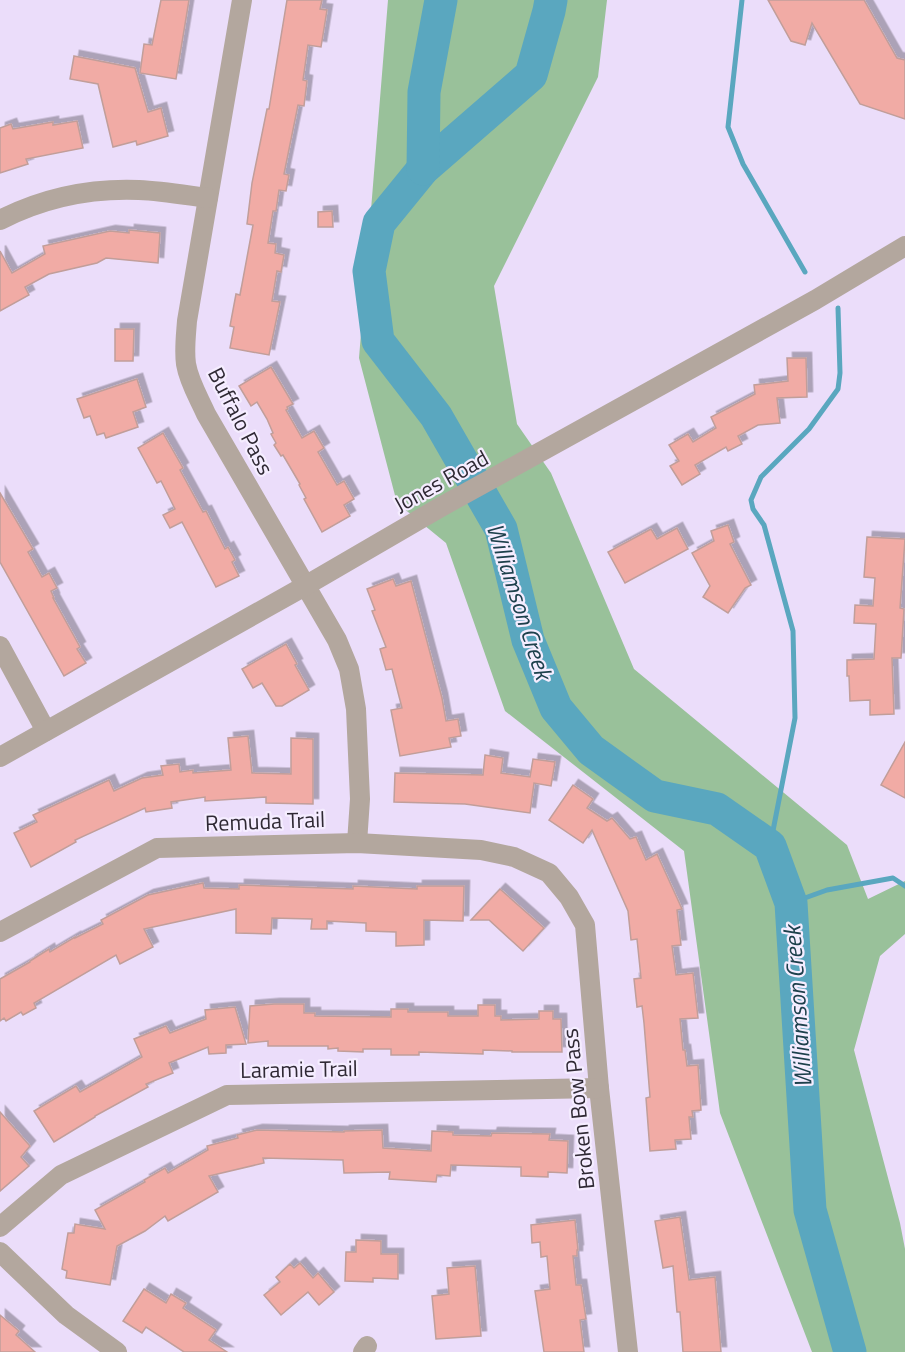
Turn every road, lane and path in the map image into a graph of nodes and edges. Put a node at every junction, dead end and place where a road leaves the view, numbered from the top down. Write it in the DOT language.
graph roads {
  1 [pos="242,0"];
  2 [pos="208,198"];
  3 [pos="0,220"];
  4 [pos="905,246"];
  5 [pos="305,586"];
  6 [pos="0,646"];
  7 [pos="46,731"];
  8 [pos="0,757"];
  9 [pos="357,843"];
  10 [pos="549,873"];
  11 [pos="0,932"];
  12 [pos="599,1088"];
  13 [pos="0,1227"];
  14 [pos="0,1252"];
  15 [pos="117,1352"];
  16 [pos="628,1352"];
  1 -- 2 [label="street, Buffalo Pass"];
  2 -- 3 [label="street"];
  2 -- 5 [label="street, Buffalo Pass"];
  4 -- 5 [label="street, Jones Road"];
  5 -- 7 [label="street, Jones Road"];
  5 -- 9 [label="street, Buffalo Pass"];
  6 -- 7 [label="street"];
  7 -- 8 [label="street, Jones Road"];
  9 -- 10 [label="street, Remuda Trail"];
  9 -- 11 [label="street, Remuda Trail"];
  10 -- 12 [label="street, Broken Bow Pass"];
  12 -- 13 [label="street, Laramie Trail"];
  12 -- 16 [label="street, Broken Bow Pass"];
  14 -- 15 [label="street"];
}
